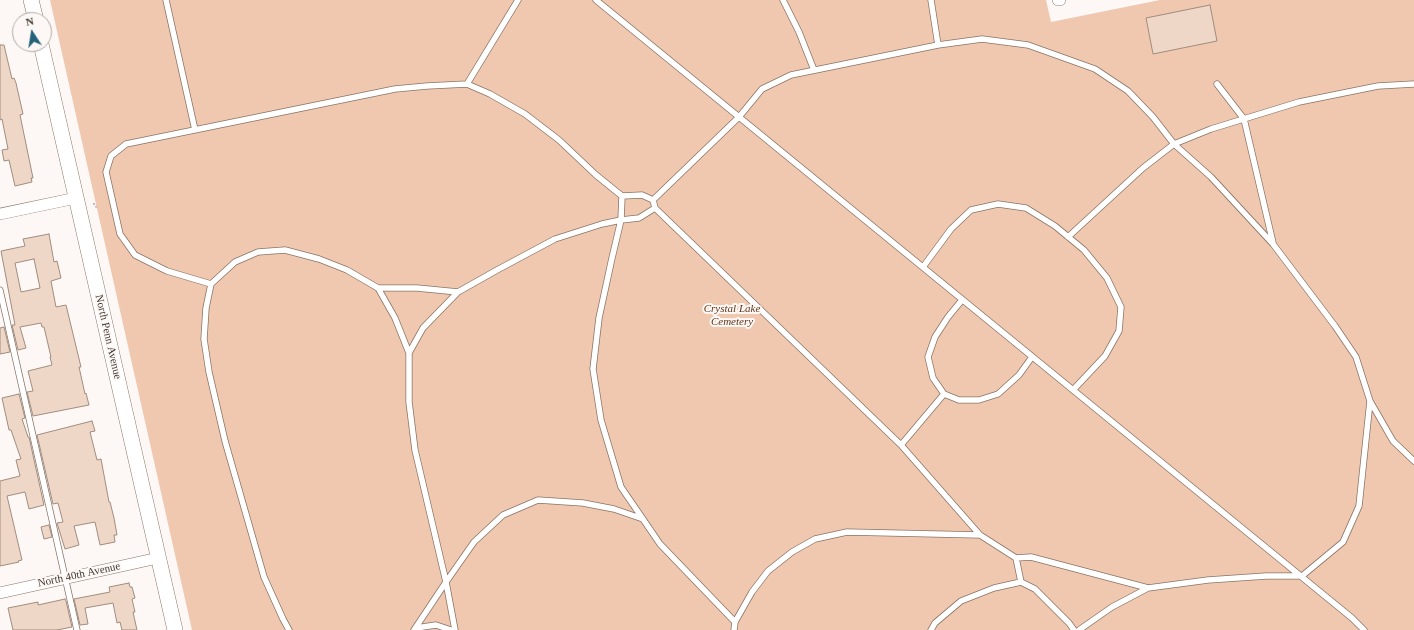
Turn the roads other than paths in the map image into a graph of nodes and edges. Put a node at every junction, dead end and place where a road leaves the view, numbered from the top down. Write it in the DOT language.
graph roads {
  1 [pos="31,0"];
  2 [pos="166,0"];
  3 [pos="518,0"];
  4 [pos="596,0"];
  5 [pos="783,0"];
  6 [pos="931,0"];
  7 [pos="34,12"];
  8 [pos="938,45"];
  9 [pos="43,52"];
  10 [pos="814,70"];
  11 [pos="466,84"];
  12 [pos="1217,84"];
  13 [pos="1414,84"];
  14 [pos="739,117"];
  15 [pos="1244,119"];
  16 [pos="195,130"];
  17 [pos="1174,144"];
  18 [pos="622,196"];
  19 [pos="76,198"];
  20 [pos="653,200"];
  21 [pos="655,208"];
  22 [pos="0,214"];
  23 [pos="622,220"];
  24 [pos="1068,237"];
  25 [pos="1273,244"];
  26 [pos="923,267"];
  27 [pos="211,284"];
  28 [pos="378,288"];
  29 [pos="0,290"];
  30 [pos="458,292"];
  31 [pos="962,300"];
  32 [pos="409,353"];
  33 [pos="1032,356"];
  34 [pos="1073,390"];
  35 [pos="944,394"];
  36 [pos="1370,401"];
  37 [pos="901,446"];
  38 [pos="1414,461"];
  39 [pos="643,519"];
  40 [pos="980,535"];
  41 [pos="158,558"];
  42 [pos="1016,558"];
  43 [pos="1302,576"];
  44 [pos="65,578"];
  45 [pos="446,582"];
  46 [pos="1021,582"];
  47 [pos="1148,588"];
  48 [pos="0,593"];
  49 [pos="735,622"];
  50 [pos="415,629"];
  51 [pos="77,630"];
  52 [pos="175,630"];
  53 [pos="290,630"];
  54 [pos="451,630"];
  55 [pos="455,630"];
  56 [pos="734,630"];
  57 [pos="931,630"];
  58 [pos="1074,630"];
  59 [pos="1079,630"];
  60 [pos="1364,630"];
  1 -- 7 [label="main road"];
  2 -- 16 [label="lane"];
  3 -- 11 [label="lane"];
  4 -- 14 [label="lane"];
  5 -- 10 [label="lane"];
  6 -- 8 [label="lane"];
  8 -- 10 [label="lane"];
  8 -- 17 [label="lane"];
  9 -- 19 [label="main road, North Penn Avenue"];
  10 -- 14 [label="lane"];
  11 -- 16 [label="lane"];
  11 -- 18 [label="lane"];
  12 -- 15 [label="lane"];
  13 -- 15 [label="lane"];
  14 -- 20 [label="lane"];
  14 -- 26 [label="lane"];
  15 -- 17 [label="lane"];
  15 -- 25 [label="lane"];
  16 -- 27 [label="lane"];
  17 -- 24 [label="lane"];
  17 -- 25 [label="lane"];
  18 -- 20 [label="lane"];
  18 -- 23 [label="lane"];
  19 -- 22 [label="street"];
  19 -- 41 [label="main road, North Penn Avenue"];
  20 -- 21 [label="lane"];
  21 -- 23 [label="lane"];
  21 -- 37 [label="lane"];
  23 -- 30 [label="lane"];
  23 -- 39 [label="lane"];
  24 -- 26 [label="lane"];
  24 -- 34 [label="lane"];
  25 -- 36 [label="lane"];
  26 -- 31 [label="lane"];
  27 -- 28 [label="lane"];
  27 -- 53 [label="lane"];
  28 -- 30 [label="lane"];
  28 -- 32 [label="lane"];
  29 -- 44 [label="lane"];
  30 -- 32 [label="lane"];
  31 -- 33 [label="lane"];
  31 -- 35 [label="lane"];
  32 -- 45 [label="lane"];
  33 -- 34 [label="lane"];
  33 -- 35 [label="lane"];
  34 -- 43 [label="lane"];
  35 -- 37 [label="lane"];
  36 -- 38 [label="lane"];
  36 -- 43 [label="lane"];
  37 -- 40 [label="lane"];
  39 -- 45 [label="lane"];
  39 -- 49 [label="lane"];
  40 -- 42 [label="lane"];
  40 -- 49 [label="lane"];
  41 -- 44 [label="street, North 40th Avenue"];
  41 -- 52 [label="main road, North Penn Avenue"];
  42 -- 46 [label="lane"];
  42 -- 47 [label="lane"];
  43 -- 47 [label="lane"];
  43 -- 60 [label="lane"];
  44 -- 48 [label="street, North 40th Avenue"];
  44 -- 51 [label="lane"];
  45 -- 50 [label="lane"];
  45 -- 55 [label="lane"];
  46 -- 57 [label="lane"];
  46 -- 58 [label="lane"];
  47 -- 59 [label="lane"];
  49 -- 56 [label="lane"];
  50 -- 54 [label="lane"];
}
